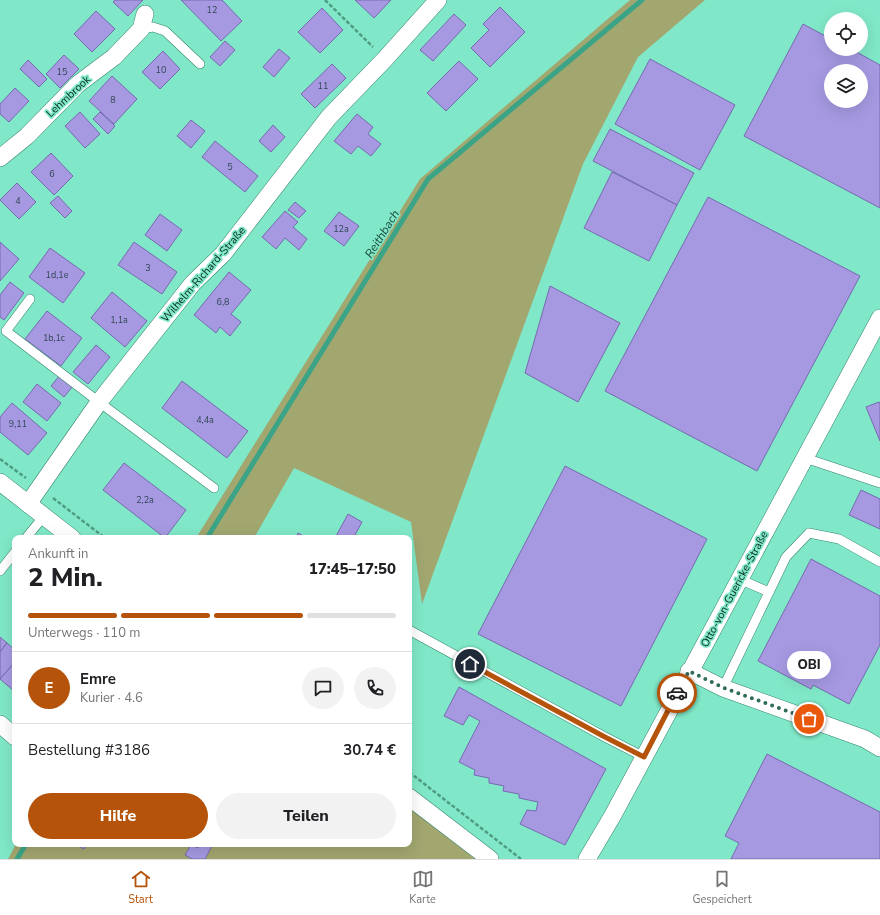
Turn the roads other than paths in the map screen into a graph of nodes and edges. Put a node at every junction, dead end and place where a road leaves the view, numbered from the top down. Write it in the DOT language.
graph roads {
  1 [pos="438,0"];
  2 [pos="143,21"];
  3 [pos="200,64"];
  4 [pos="0,158"];
  5 [pos="30,299"];
  6 [pos="880,318"];
  7 [pos="98,402"];
  8 [pos="804,458"];
  9 [pos="0,482"];
  10 [pos="880,483"];
  11 [pos="214,488"];
  12 [pos="28,504"];
  13 [pos="44,516"];
  14 [pos="28,535"];
  15 [pos="68,535"];
  16 [pos="12,556"];
  17 [pos="880,562"];
  18 [pos="0,571"];
  19 [pos="739,579"];
  20 [pos="769,592"];
  21 [pos="412,632"];
  22 [pos="689,671"];
  23 [pos="724,688"];
  24 [pos="0,724"];
  25 [pos="12,734"];
  26 [pos="880,748"];
  27 [pos="644,757"];
  28 [pos="412,799"];
  29 [pos="490,859"];
  30 [pos="587,859"];
  1 -- 7 [label="street, Wilhelm-Richard-Straße"];
  2 -- 3 [label="lane"];
  2 -- 4 [label="street, Lehmbrook"];
  5 -- 7 [label="lane"];
  6 -- 8 [label="street, Otto-von-Guericke-Straße"];
  7 -- 11 [label="lane"];
  7 -- 12 [label="street, Wilhelm-Richard-Straße"];
  8 -- 10 [label="lane"];
  8 -- 19 [label="street, Otto-von-Guericke-Straße"];
  9 -- 12 [label="street"];
  12 -- 13 [label="street"];
  13 -- 14 [label="lane"];
  13 -- 15 [label="street"];
  16 -- 18 [label="lane"];
  17 -- 20 [label="lane"];
  19 -- 20 [label="lane"];
  19 -- 22 [label="street, Otto-von-Guericke-Straße"];
  20 -- 23 [label="lane"];
  21 -- 27 [label="lane"];
  22 -- 23 [label="street"];
  22 -- 27 [label="street, Otto-von-Guericke-Straße"];
  23 -- 26 [label="street"];
  24 -- 25 [label="street"];
  27 -- 30 [label="street, Otto-von-Guericke-Straße"];
  28 -- 29 [label="street"];
}
